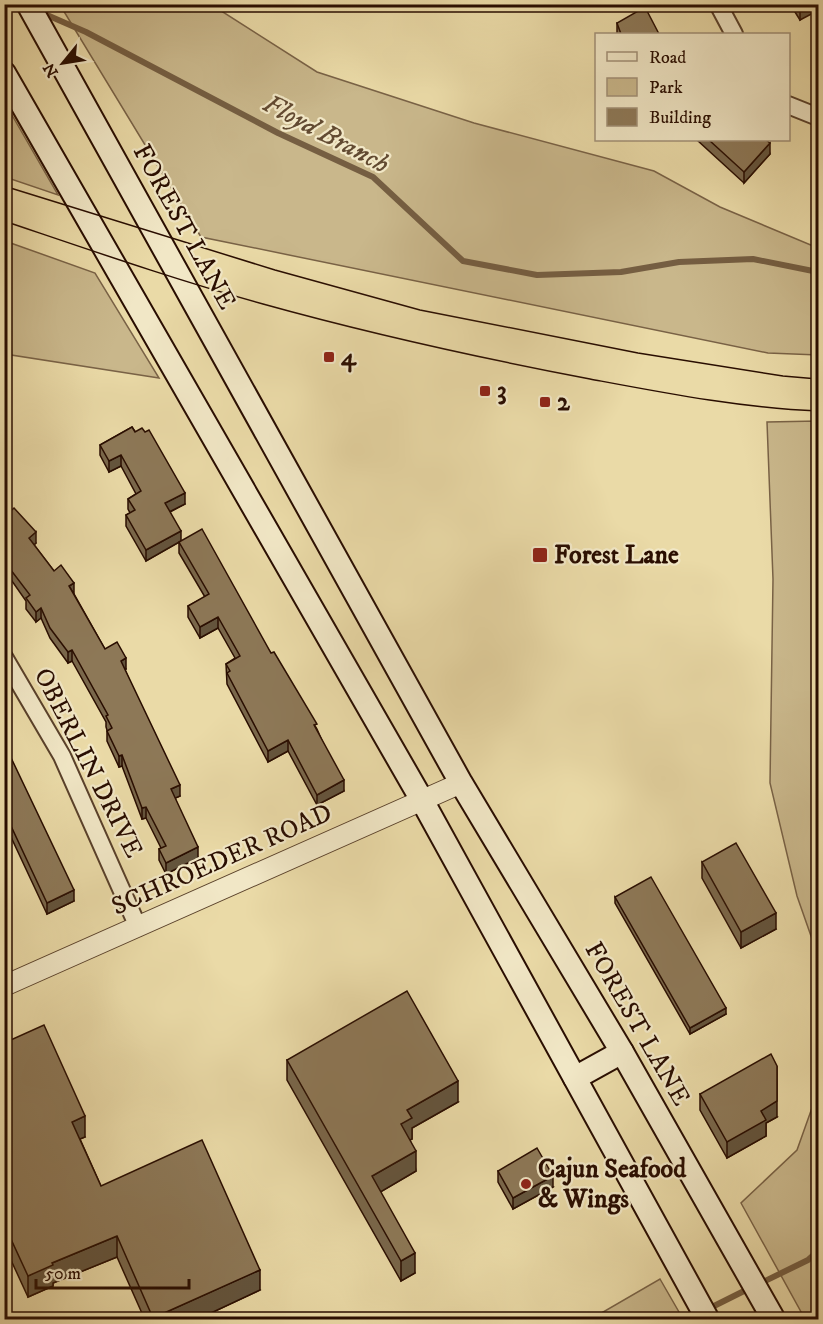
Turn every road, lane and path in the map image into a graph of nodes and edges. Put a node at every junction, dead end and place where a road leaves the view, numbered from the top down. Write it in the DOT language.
graph roads {
  1 [pos="28,4"];
  2 [pos="718,4"];
  3 [pos="733,33"];
  4 [pos="4,73"];
  5 [pos="790,105"];
  6 [pos="819,117"];
  7 [pos="4,657"];
  8 [pos="461,783"];
  9 [pos="423,802"];
  10 [pos="138,927"];
  11 [pos="4,986"];
  12 [pos="622,1052"];
  13 [pos="575,1078"];
  14 [pos="708,1320"];
  15 [pos="774,1320"];
  1 -- 8 [label="main road, FOREST LANE"];
  2 -- 3 [label="street"];
  4 -- 9 [label="main road"];
  5 -- 6 [label="street"];
  7 -- 10 [label="street, OBERLIN DRIVE"];
  8 -- 9 [label="street, SCHROEDER ROAD"];
  8 -- 12 [label="main road, FOREST LANE"];
  9 -- 10 [label="street, SCHROEDER ROAD"];
  9 -- 13 [label="main road"];
  10 -- 11 [label="street, SCHROEDER ROAD"];
  12 -- 13 [label="main road"];
  12 -- 15 [label="main road, FOREST LANE"];
  13 -- 14 [label="main road"];
}
